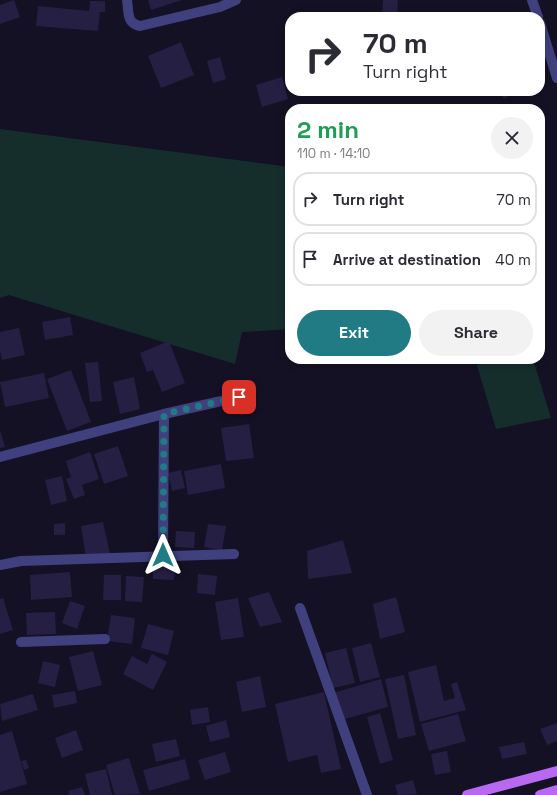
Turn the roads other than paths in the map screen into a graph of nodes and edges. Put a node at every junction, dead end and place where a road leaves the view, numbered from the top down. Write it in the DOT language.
graph roads {
  1 [pos="127,0"];
  2 [pos="236,0"];
  3 [pos="532,0"];
  4 [pos="536,12"];
  5 [pos="545,39"];
  6 [pos="557,78"];
  7 [pos="239,397"];
  8 [pos="164,414"];
  9 [pos="0,457"];
  10 [pos="234,554"];
  11 [pos="163,555"];
  12 [pos="0,565"];
  13 [pos="300,608"];
  14 [pos="105,639"];
  15 [pos="21,642"];
  16 [pos="557,771"];
  17 [pos="557,790"];
  18 [pos="367,795"];
  19 [pos="466,795"];
  20 [pos="540,795"];
  1 -- 2 [label="street"];
  3 -- 4 [label="street"];
  5 -- 6 [label="street"];
  7 -- 8 [label="street"];
  8 -- 9 [label="street"];
  8 -- 11 [label="street"];
  10 -- 11 [label="street"];
  11 -- 12 [label="street"];
  13 -- 18 [label="street"];
  14 -- 15 [label="street"];
  16 -- 19 [label="main road"];
  17 -- 20 [label="main road"];
}
